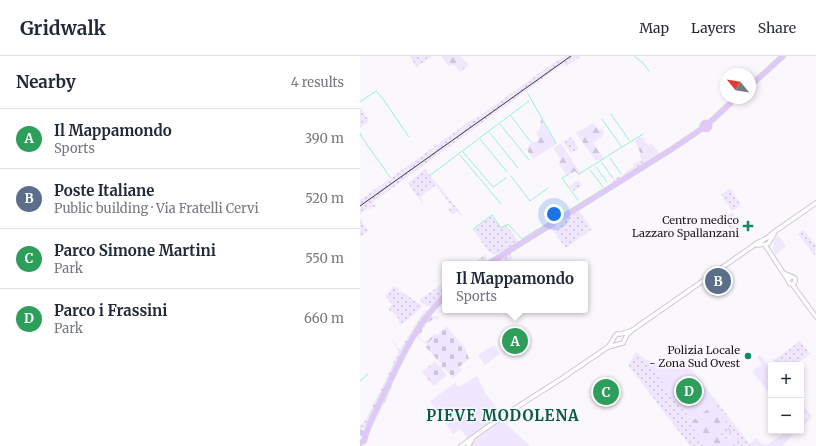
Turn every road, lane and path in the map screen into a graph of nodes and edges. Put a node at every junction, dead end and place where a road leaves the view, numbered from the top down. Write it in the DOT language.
graph roads {
  1 [pos="783,56"];
  2 [pos="756,81"];
  3 [pos="730,104"];
  4 [pos="816,203"];
  5 [pos="766,242"];
  6 [pos="493,261"];
  7 [pos="790,278"];
  8 [pos="793,283"];
  9 [pos="442,299"];
  10 [pos="816,317"];
  11 [pos="631,331"];
  12 [pos="622,334"];
  13 [pos="614,339"];
  14 [pos="625,339"];
  15 [pos="618,344"];
  16 [pos="608,347"];
  17 [pos="369,425"];
  18 [pos="360,432"];
  19 [pos="476,435"];
  20 [pos="365,437"];
  21 [pos="361,444"];
  22 [pos="461,446"];
  23 [pos="468,446"];
  1 -- 2 [label="main road"];
  3 -- 6 [label="main road"];
  4 -- 5 [label="main road"];
  5 -- 7 [label="main road"];
  5 -- 11 [label="main road"];
  7 -- 8 [label="main road"];
  7 -- 8 [label="main road"];
  8 -- 10 [label="main road"];
  9 -- 17 [label="main road"];
  11 -- 12 [label="main road"];
  11 -- 14 [label="main road"];
  12 -- 13 [label="main road"];
  12 -- 14 [label="main road"];
  13 -- 15 [label="main road"];
  13 -- 16 [label="main road"];
  14 -- 15 [label="main road"];
  15 -- 16 [label="main road"];
  16 -- 19 [label="main road"];
  17 -- 18 [label="main road"];
  17 -- 20 [label="main road"];
  18 -- 20 [label="main road"];
  19 -- 22 [label="main road"];
  19 -- 23 [label="main road"];
  20 -- 21 [label="main road"];
}
